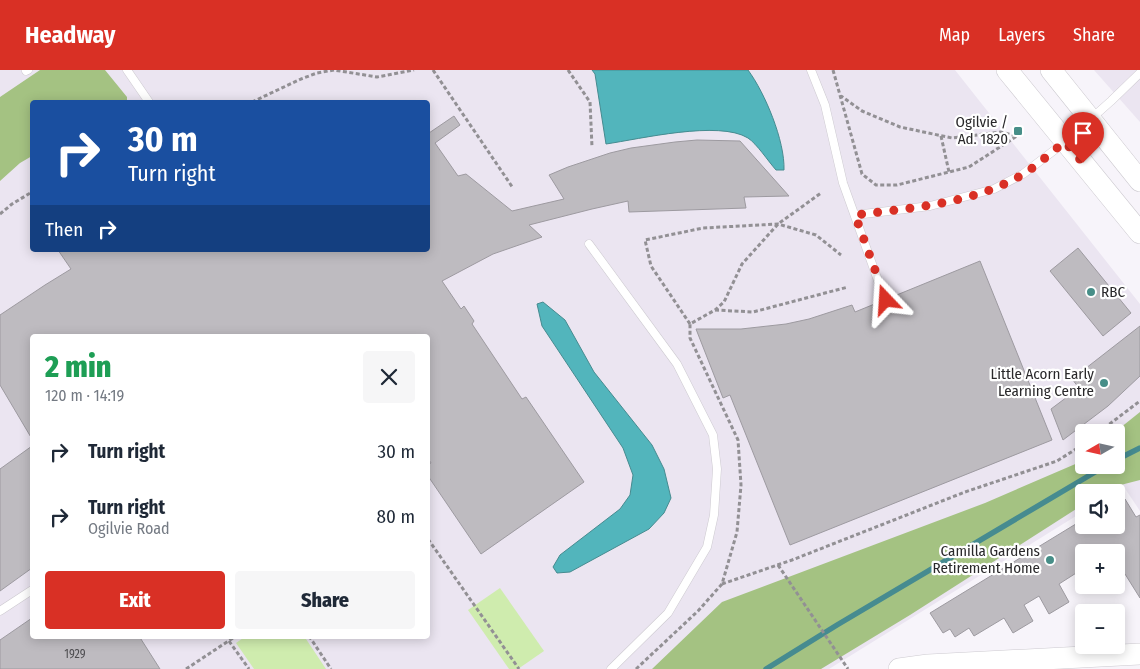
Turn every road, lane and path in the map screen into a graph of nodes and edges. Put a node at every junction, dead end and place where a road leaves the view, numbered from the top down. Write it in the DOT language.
graph roads {
  1 [pos="127,70"];
  2 [pos="414,70"];
  3 [pos="433,70"];
  4 [pos="568,70"];
  5 [pos="811,70"];
  6 [pos="833,70"];
  7 [pos="1007,70"];
  8 [pos="1051,70"];
  9 [pos="1140,73"];
  10 [pos="841,96"];
  11 [pos="148,100"];
  12 [pos="256,100"];
  13 [pos="1091,120"];
  14 [pos="941,136"];
  15 [pos="1065,142"];
  16 [pos="592,147"];
  17 [pos="949,172"];
  18 [pos="1140,181"];
  19 [pos="513,188"];
  20 [pos="30,193"];
  21 [pos="821,193"];
  22 [pos="0,214"];
  23 [pos="855,215"];
  24 [pos="778,224"];
  25 [pos="1140,234"];
  26 [pos="589,244"];
  27 [pos="841,255"];
  28 [pos="848,287"];
  29 [pos="886,300"];
  30 [pos="715,310"];
  31 [pos="690,324"];
  32 [pos="690,338"];
  33 [pos="1140,401"];
  34 [pos="1110,424"];
  35 [pos="1075,450"];
  36 [pos="430,542"];
  37 [pos="778,565"];
  38 [pos="722,584"];
  39 [pos="30,591"];
  40 [pos="0,611"];
  41 [pos="232,639"];
  42 [pos="311,639"];
  43 [pos="229,641"];
  44 [pos="1140,654"];
  45 [pos="186,669"];
  46 [pos="249,669"];
  47 [pos="331,669"];
  48 [pos="519,669"];
  49 [pos="611,669"];
  50 [pos="848,669"];
  51 [pos="900,669"];
  1 -- 11 [label="lane"];
  2 -- 12 [label="path"];
  3 -- 19 [label="path"];
  4 -- 16 [label="path"];
  5 -- 23 [label="lane"];
  6 -- 10 [label="path"];
  7 -- 15 [label="main road"];
  8 -- 13 [label="main road"];
  9 -- 13 [label="lane"];
  10 -- 14 [label="path"];
  10 -- 17 [label="path"];
  13 -- 15 [label="lane"];
  13 -- 18 [label="main road"];
  14 -- 17 [label="path"];
  14 -- 17 [label="path"];
  15 -- 23 [label="lane"];
  15 -- 25 [label="main road"];
  20 -- 22 [label="path"];
  21 -- 24 [label="path"];
  23 -- 29 [label="lane"];
  24 -- 27 [label="path"];
  24 -- 30 [label="path"];
  24 -- 31 [label="path"];
  26 -- 49 [label="lane"];
  28 -- 30 [label="path"];
  30 -- 31 [label="path"];
  31 -- 32 [label="path"];
  33 -- 34 [label="path"];
  35 -- 37 [label="path"];
  36 -- 48 [label="path"];
  37 -- 38 [label="path"];
  37 -- 50 [label="path"];
  39 -- 40 [label="lane"];
  41 -- 43 [label="path"];
  42 -- 47 [label="path"];
  43 -- 45 [label="path"];
  43 -- 46 [label="path"];
  44 -- 51 [label="main road"];
}
